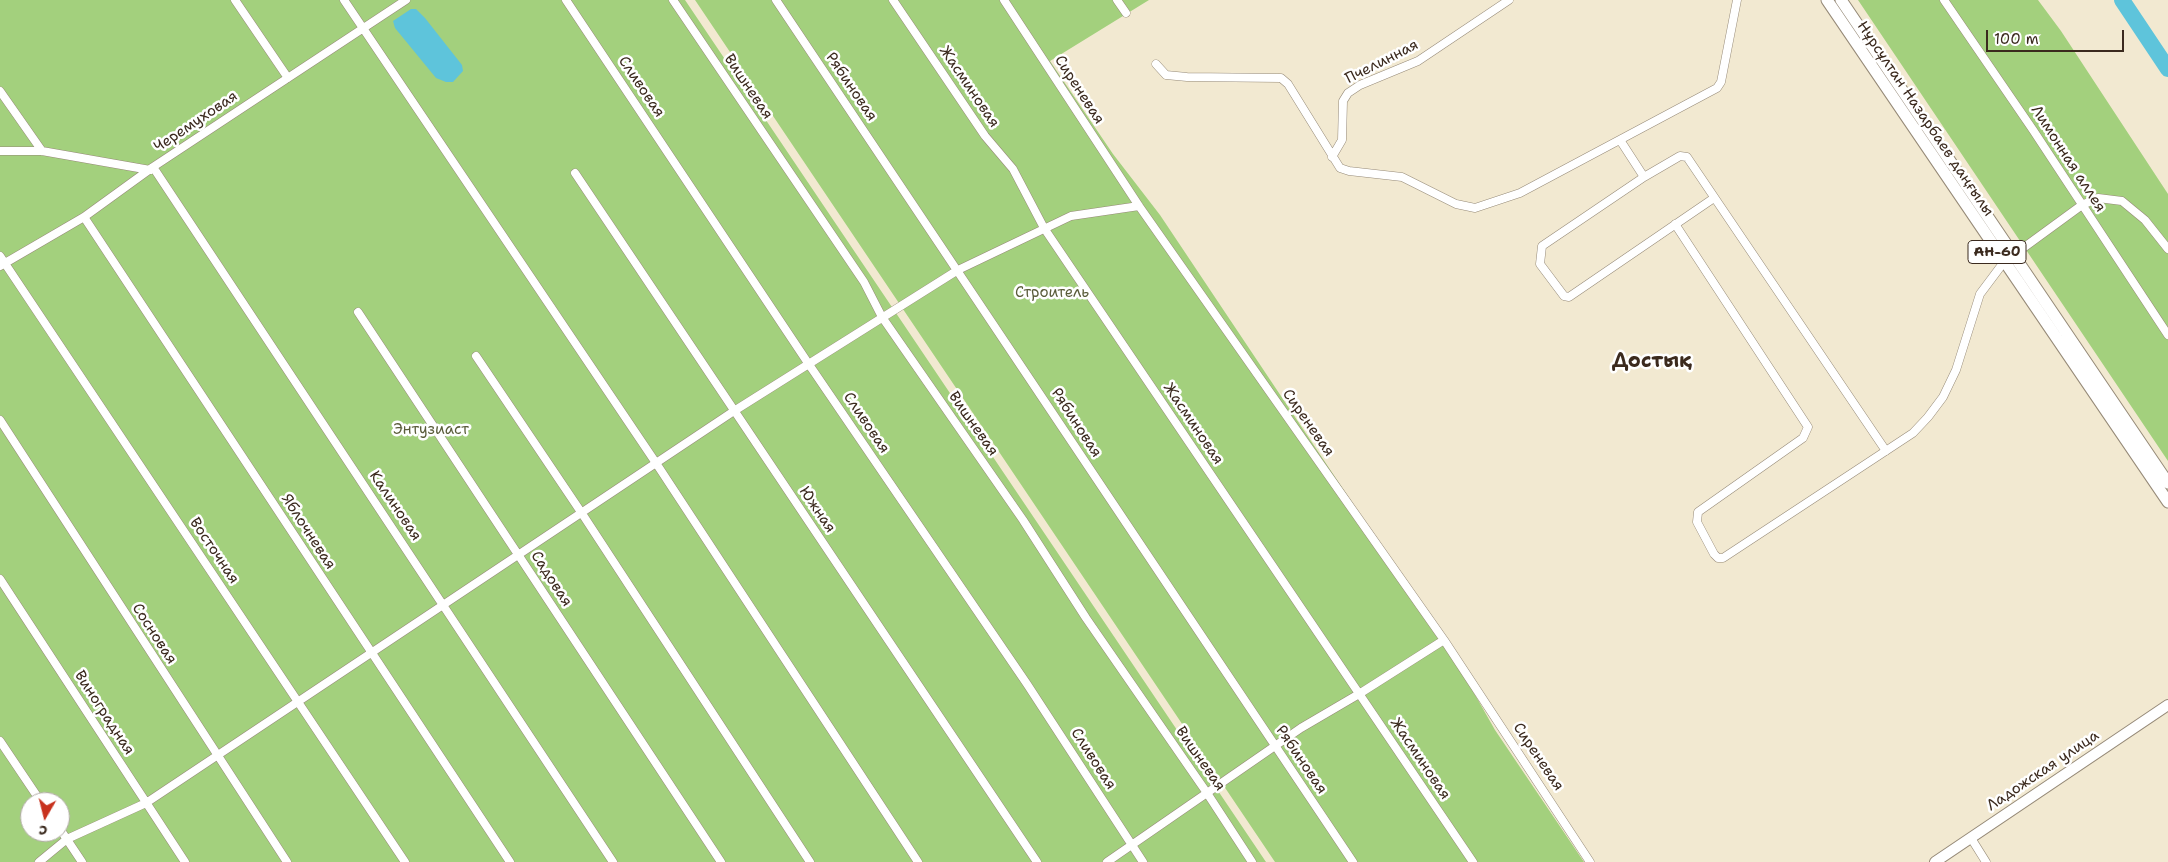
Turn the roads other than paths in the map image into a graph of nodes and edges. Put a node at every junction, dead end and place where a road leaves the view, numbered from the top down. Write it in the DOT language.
graph roads {
  1 [pos="235,0"];
  2 [pos="344,0"];
  3 [pos="406,0"];
  4 [pos="566,0"];
  5 [pos="673,0"];
  6 [pos="776,0"];
  7 [pos="893,0"];
  8 [pos="1004,0"];
  9 [pos="1117,0"];
  10 [pos="1509,0"];
  11 [pos="1737,0"];
  12 [pos="1827,0"];
  13 [pos="1841,0"];
  14 [pos="1944,0"];
  15 [pos="1126,13"];
  16 [pos="363,29"];
  17 [pos="1156,64"];
  18 [pos="288,78"];
  19 [pos="0,91"];
  20 [pos="1620,140"];
  21 [pos="0,151"];
  22 [pos="42,152"];
  23 [pos="1332,157"];
  24 [pos="152,168"];
  25 [pos="575,173"];
  26 [pos="1644,177"];
  27 [pos="1714,198"];
  28 [pos="2082,205"];
  29 [pos="1139,206"];
  30 [pos="84,217"];
  31 [pos="1674,224"];
  32 [pos="1044,228"];
  33 [pos="2168,248"];
  34 [pos="2014,254"];
  35 [pos="2,262"];
  36 [pos="2004,262"];
  37 [pos="958,270"];
  38 [pos="358,312"];
  39 [pos="882,317"];
  40 [pos="2168,335"];
  41 [pos="476,356"];
  42 [pos="808,363"];
  43 [pos="734,410"];
  44 [pos="0,420"];
  45 [pos="1886,450"];
  46 [pos="656,463"];
  47 [pos="2168,483"];
  48 [pos="2168,502"];
  49 [pos="581,512"];
  50 [pos="518,555"];
  51 [pos="0,579"];
  52 [pos="443,603"];
  53 [pos="1444,640"];
  54 [pos="372,653"];
  55 [pos="1359,694"];
  56 [pos="297,701"];
  57 [pos="2168,705"];
  58 [pos="0,742"];
  59 [pos="1274,745"];
  60 [pos="217,756"];
  61 [pos="34,792"];
  62 [pos="1208,793"];
  63 [pos="146,803"];
  64 [pos="70,838"];
  65 [pos="1971,838"];
  66 [pos="63,842"];
  67 [pos="69,842"];
  68 [pos="1132,846"];
  69 [pos="39,862"];
  70 [pos="82,862"];
  71 [pos="185,862"];
  72 [pos="287,862"];
  73 [pos="405,862"];
  74 [pos="510,862"];
  75 [pos="613,862"];
  76 [pos="721,862"];
  77 [pos="810,862"];
  78 [pos="918,862"];
  79 [pos="1037,862"];
  80 [pos="1107,862"];
  81 [pos="1143,862"];
  82 [pos="1252,862"];
  83 [pos="1353,862"];
  84 [pos="1473,862"];
  85 [pos="1590,862"];
  86 [pos="1935,862"];
  87 [pos="1986,862"];
  1 -- 18 [label="street"];
  2 -- 16 [label="street"];
  3 -- 16 [label="street, Черемуховая"];
  4 -- 42 [label="street, Сливовая"];
  5 -- 39 [label="street, Вишневая"];
  6 -- 37 [label="street, Рябиновая"];
  7 -- 32 [label="street, Жасминовая"];
  8 -- 29 [label="street, Сиреневая"];
  9 -- 15 [label="street"];
  10 -- 23 [label="street, Пчелинная"];
  11 -- 20 [label="street"];
  12 -- 36 [label="main road, Нұрсұлтан Назарбаев даңғылы / АН-60"];
  13 -- 34 [label="main road, Нұрсұлтан Назарбаев даңғылы"];
  14 -- 28 [label="street, Лимонная аллея"];
  16 -- 18 [label="street, Черемуховая"];
  16 -- 46 [label="street"];
  17 -- 23 [label="street"];
  18 -- 24 [label="street, Черемуховая"];
  19 -- 22 [label="street"];
  20 -- 23 [label="street"];
  20 -- 26 [label="street"];
  21 -- 22 [label="street"];
  22 -- 24 [label="street"];
  24 -- 30 [label="street, Черемуховая"];
  24 -- 52 [label="street, Калиновая"];
  25 -- 43 [label="street, Южная"];
  26 -- 27 [label="street"];
  26 -- 31 [label="street"];
  27 -- 31 [label="street"];
  27 -- 45 [label="street"];
  28 -- 33 [label="street"];
  28 -- 34 [label="street"];
  28 -- 40 [label="street, Лимонная аллея"];
  29 -- 32 [label="street"];
  29 -- 53 [label="street, Сиреневая"];
  30 -- 35 [label="street, Черемуховая"];
  30 -- 54 [label="street, Яблочневая"];
  31 -- 45 [label="street"];
  32 -- 37 [label="street"];
  32 -- 55 [label="street, Жасминовая"];
  34 -- 36 [label="street"];
  34 -- 47 [label="main road, Нұрсұлтан Назарбаев даңғылы"];
  35 -- 56 [label="street, Восточная"];
  36 -- 45 [label="street"];
  36 -- 48 [label="main road, Нұрсұлтан Назарбаев даңғылы / АН-60"];
  37 -- 39 [label="street"];
  37 -- 59 [label="street, Рябиновая"];
  38 -- 50 [label="street, Садовая"];
  39 -- 42 [label="street"];
  39 -- 62 [label="street, Вишневая"];
  41 -- 49 [label="street"];
  42 -- 43 [label="street"];
  42 -- 68 [label="street, Сливовая"];
  43 -- 46 [label="street"];
  43 -- 79 [label="street, Южная"];
  44 -- 60 [label="street, Сосновая"];
  46 -- 49 [label="street"];
  46 -- 78 [label="street"];
  49 -- 50 [label="street"];
  49 -- 77 [label="street"];
  50 -- 52 [label="street"];
  50 -- 76 [label="street, Садовая"];
  51 -- 63 [label="street, Виноградная"];
  52 -- 54 [label="street"];
  52 -- 75 [label="street, Калиновая"];
  53 -- 55 [label="street"];
  53 -- 85 [label="street, Сиреневая"];
  54 -- 56 [label="street"];
  54 -- 74 [label="street, Яблочневая"];
  55 -- 59 [label="street"];
  55 -- 84 [label="street, Жасминовая"];
  56 -- 60 [label="street"];
  56 -- 73 [label="street, Восточная"];
  57 -- 65 [label="main road, Ладожская улица"];
  58 -- 61 [label="street"];
  59 -- 62 [label="street"];
  59 -- 83 [label="street, Рябиновая"];
  60 -- 63 [label="street"];
  60 -- 72 [label="street, Сосновая"];
  62 -- 68 [label="street"];
  62 -- 82 [label="street, Вишневая"];
  63 -- 64 [label="street"];
  63 -- 71 [label="street, Виноградная"];
  65 -- 86 [label="main road, Ладожская улица"];
  65 -- 87 [label="street"];
  66 -- 69 [label="street"];
  67 -- 70 [label="street"];
  68 -- 80 [label="street"];
  68 -- 81 [label="street, Сливовая"];
}
